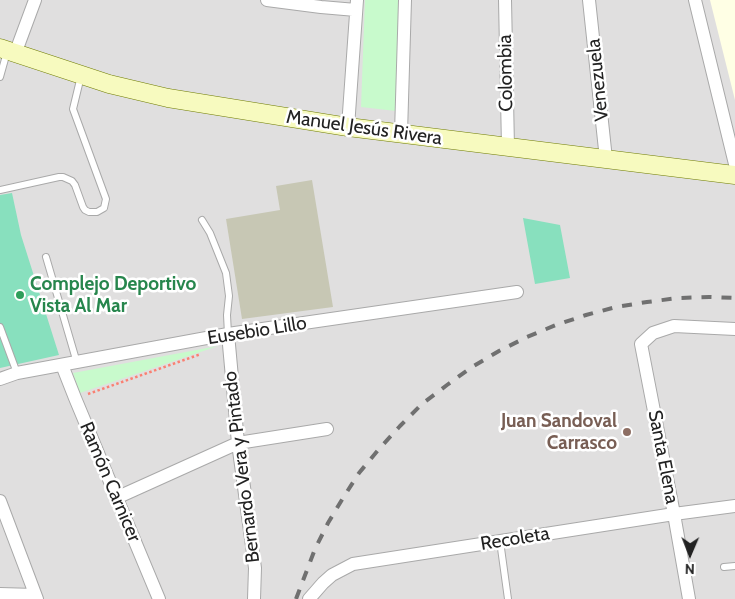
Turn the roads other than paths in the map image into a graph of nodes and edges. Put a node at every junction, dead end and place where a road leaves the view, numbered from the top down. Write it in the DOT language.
graph roads {
  1 [pos="35,0"];
  2 [pos="267,0"];
  3 [pos="405,0"];
  4 [pos="505,0"];
  5 [pos="589,0"];
  6 [pos="695,0"];
  7 [pos="356,5"];
  8 [pos="8,51"];
  9 [pos="82,75"];
  10 [pos="0,77"];
  11 [pos="348,127"];
  12 [pos="401,133"];
  13 [pos="508,147"];
  14 [pos="606,159"];
  15 [pos="735,164"];
  16 [pos="735,175"];
  17 [pos="0,190"];
  18 [pos="202,220"];
  19 [pos="46,257"];
  20 [pos="516,292"];
  21 [pos="0,327"];
  22 [pos="735,329"];
  23 [pos="228,334"];
  24 [pos="77,362"];
  25 [pos="62,365"];
  26 [pos="17,373"];
  27 [pos="0,380"];
  28 [pos="327,429"];
  29 [pos="238,443"];
  30 [pos="116,498"];
  31 [pos="1,504"];
  32 [pos="735,506"];
  33 [pos="674,514"];
  34 [pos="500,541"];
  35 [pos="735,566"];
  36 [pos="724,567"];
  37 [pos="0,594"];
  38 [pos="36,597"];
  39 [pos="159,599"];
  40 [pos="254,599"];
  41 [pos="308,599"];
  42 [pos="508,599"];
  43 [pos="689,599"];
  1 -- 8 [label="street"];
  2 -- 7 [label="street"];
  3 -- 12 [label="street"];
  4 -- 13 [label="street, Colombia"];
  5 -- 14 [label="street, Venezuela"];
  6 -- 15 [label="street"];
  7 -- 11 [label="street"];
  8 -- 9 [label="street, Manuel Jesús Rivera"];
  8 -- 10 [label="lane"];
  9 -- 11 [label="street, Manuel Jesús Rivera"];
  9 -- 17 [label="lane"];
  11 -- 12 [label="street, Manuel Jesús Rivera"];
  12 -- 13 [label="street, Manuel Jesús Rivera"];
  13 -- 14 [label="street, Manuel Jesús Rivera"];
  14 -- 16 [label="street, Manuel Jesús Rivera"];
  18 -- 23 [label="lane"];
  19 -- 24 [label="lane"];
  20 -- 23 [label="street, Eusebio Lillo"];
  21 -- 26 [label="lane"];
  22 -- 33 [label="street, Santa Elena"];
  23 -- 24 [label="street, Eusebio Lillo"];
  23 -- 29 [label="street, Bernardo Vera y Pintado"];
  24 -- 25 [label="street, Eusebio Lillo"];
  25 -- 26 [label="street, Eusebio Lillo"];
  25 -- 30 [label="street, Ramón Carnicer"];
  26 -- 27 [label="street, Eusebio Lillo"];
  28 -- 29 [label="street"];
  29 -- 30 [label="street"];
  29 -- 40 [label="street, Bernardo Vera y Pintado"];
  30 -- 39 [label="street, Ramón Carnicer"];
  31 -- 38 [label="street"];
  32 -- 33 [label="street, Recoleta"];
  33 -- 34 [label="street, Recoleta"];
  33 -- 43 [label="street, Santa Elena"];
  34 -- 41 [label="street, Recoleta"];
  34 -- 42 [label="lane"];
  35 -- 36 [label="lane"];
  37 -- 38 [label="street"];
}
